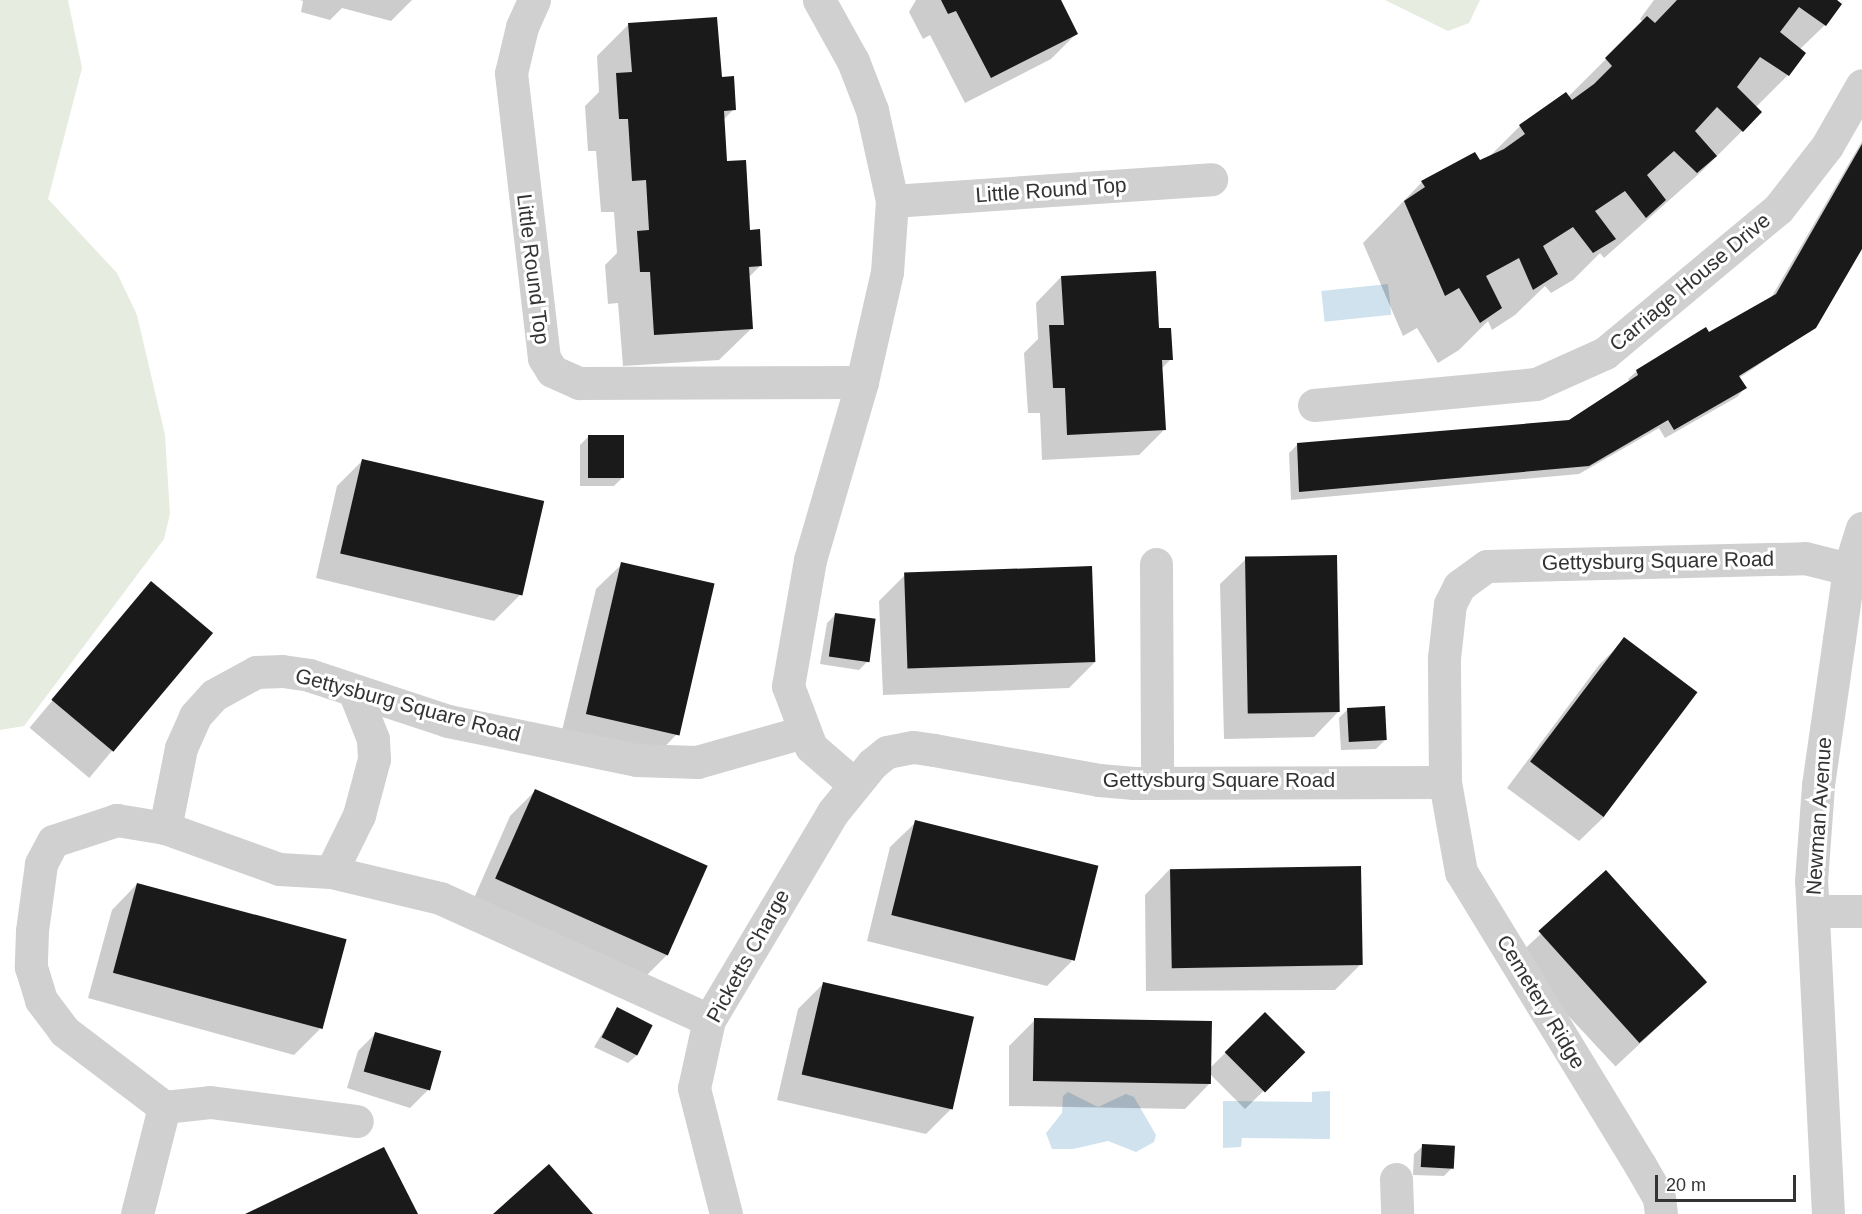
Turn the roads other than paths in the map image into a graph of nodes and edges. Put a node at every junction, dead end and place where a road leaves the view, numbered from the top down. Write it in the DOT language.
graph roads {
  1 [pos="534,0"];
  2 [pos="819,0"];
  3 [pos="1862,85"];
  4 [pos="1211,179"];
  5 [pos="892,201"];
  6 [pos="862,382"];
  7 [pos="1314,405"];
  8 [pos="1862,528"];
  9 [pos="1156,564"];
  10 [pos="1849,569"];
  11 [pos="354,691"];
  12 [pos="803,732"];
  13 [pos="1445,782"];
  14 [pos="1157,783"];
  15 [pos="855,785"];
  16 [pos="165,828"];
  17 [pos="331,872"];
  18 [pos="1813,910"];
  19 [pos="1862,911"];
  20 [pos="709,1020"];
  21 [pos="164,1107"];
  22 [pos="357,1121"];
  23 [pos="1396,1179"];
  24 [pos="137,1214"];
  25 [pos="726,1214"];
  26 [pos="1397,1214"];
  27 [pos="1661,1214"];
  28 [pos="1828,1214"];
  1 -- 6 [label="street, Little Round Top"];
  2 -- 5 [label="street"];
  3 -- 7 [label="street, Carriage House Drive"];
  4 -- 5 [label="street, Little Round Top"];
  5 -- 6 [label="street"];
  6 -- 12 [label="street"];
  8 -- 10 [label="street, Newman Avenue"];
  9 -- 14 [label="street"];
  10 -- 13 [label="street, Gettysburg Square Road"];
  10 -- 18 [label="street, Newman Avenue"];
  11 -- 12 [label="street, Gettysburg Square Road"];
  11 -- 16 [label="street, Gettysburg Square Road"];
  11 -- 17 [label="street"];
  12 -- 15 [label="street"];
  13 -- 14 [label="street, Gettysburg Square Road"];
  13 -- 27 [label="street, Cemetery Ridge"];
  14 -- 15 [label="street, Gettysburg Square Road"];
  15 -- 20 [label="street, Picketts Charge"];
  16 -- 17 [label="street"];
  16 -- 21 [label="street"];
  17 -- 20 [label="street"];
  18 -- 19 [label="street"];
  18 -- 28 [label="street, Newman Avenue"];
  20 -- 25 [label="street, Picketts Charge"];
  21 -- 22 [label="street"];
  21 -- 24 [label="street"];
  23 -- 26 [label="street"];
}
